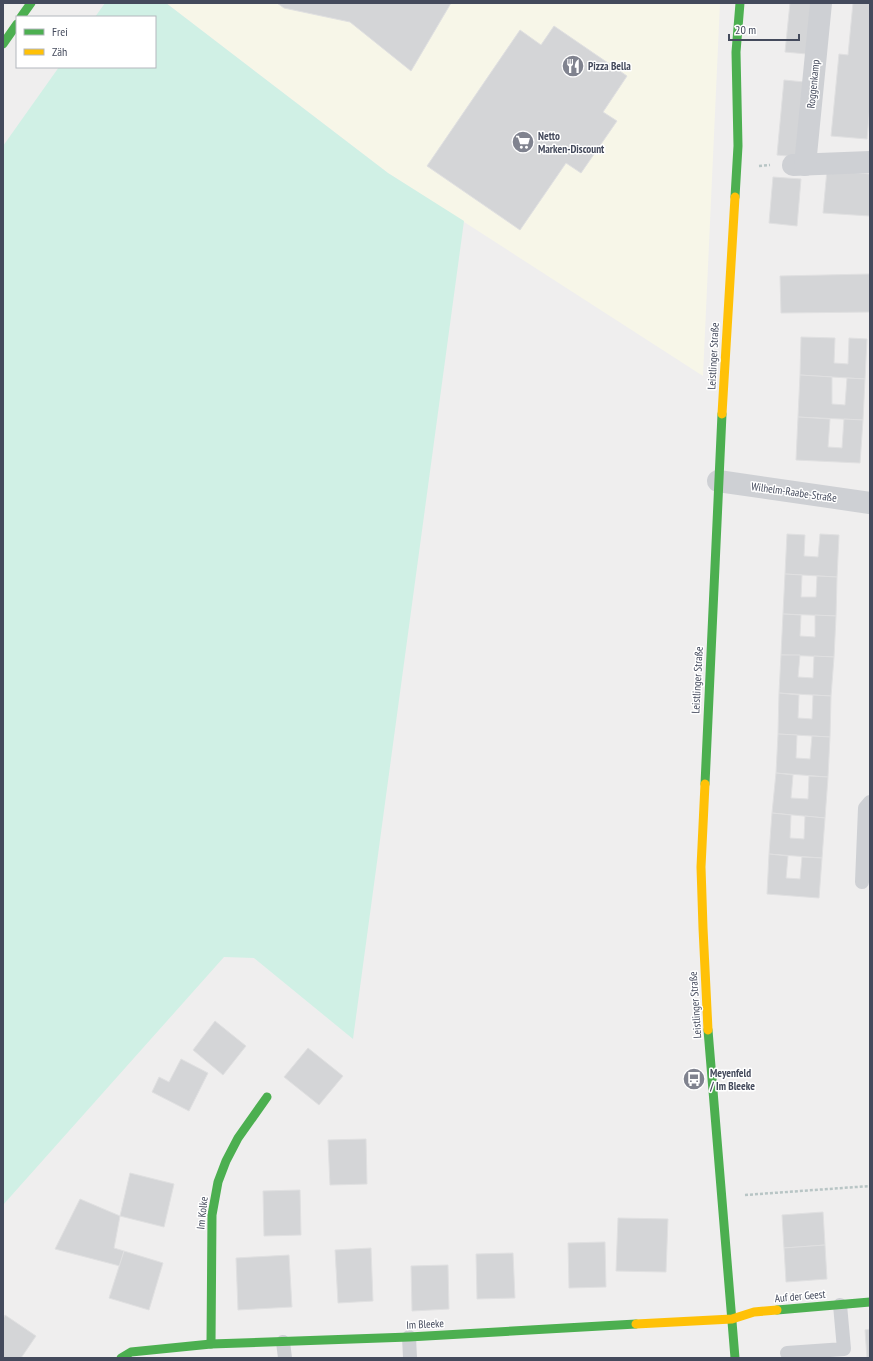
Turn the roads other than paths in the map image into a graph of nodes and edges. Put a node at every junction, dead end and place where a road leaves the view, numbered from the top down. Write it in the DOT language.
graph roads {
  1 [pos="31,3"];
  2 [pos="740,3"];
  3 [pos="822,3"];
  4 [pos="22,16"];
  5 [pos="16,25"];
  6 [pos="3,44"];
  7 [pos="870,162"];
  8 [pos="718,481"];
  9 [pos="870,503"];
  10 [pos="870,802"];
  11 [pos="862,882"];
  12 [pos="267,1097"];
  13 [pos="870,1302"];
  14 [pos="840,1305"];
  15 [pos="732,1319"];
  16 [pos="409,1336"];
  17 [pos="283,1342"];
  18 [pos="211,1344"];
  19 [pos="787,1353"];
  20 [pos="121,1358"];
  21 [pos="285,1358"];
  22 [pos="410,1358"];
  23 [pos="735,1358"];
  1 -- 4 [label="street"];
  2 -- 8 [label="street, Leistlinger Straße"];
  3 -- 7 [label="street, Roggenkamp"];
  5 -- 6 [label="street"];
  8 -- 9 [label="street, Wilhelm-Raabe-Straße"];
  8 -- 15 [label="street, Leistlinger Straße"];
  10 -- 11 [label="lane"];
  12 -- 18 [label="street, Im Kolke"];
  13 -- 14 [label="street, Auf der Geest"];
  14 -- 15 [label="street, Auf der Geest"];
  14 -- 19 [label="lane"];
  15 -- 16 [label="street, Im Bleeke"];
  15 -- 23 [label="street, Leistlinger Straße"];
  16 -- 17 [label="street, Im Bleeke"];
  16 -- 22 [label="lane"];
  17 -- 18 [label="street, Im Bleeke"];
  17 -- 21 [label="lane"];
  18 -- 20 [label="street, Im Bleeke"];
}
